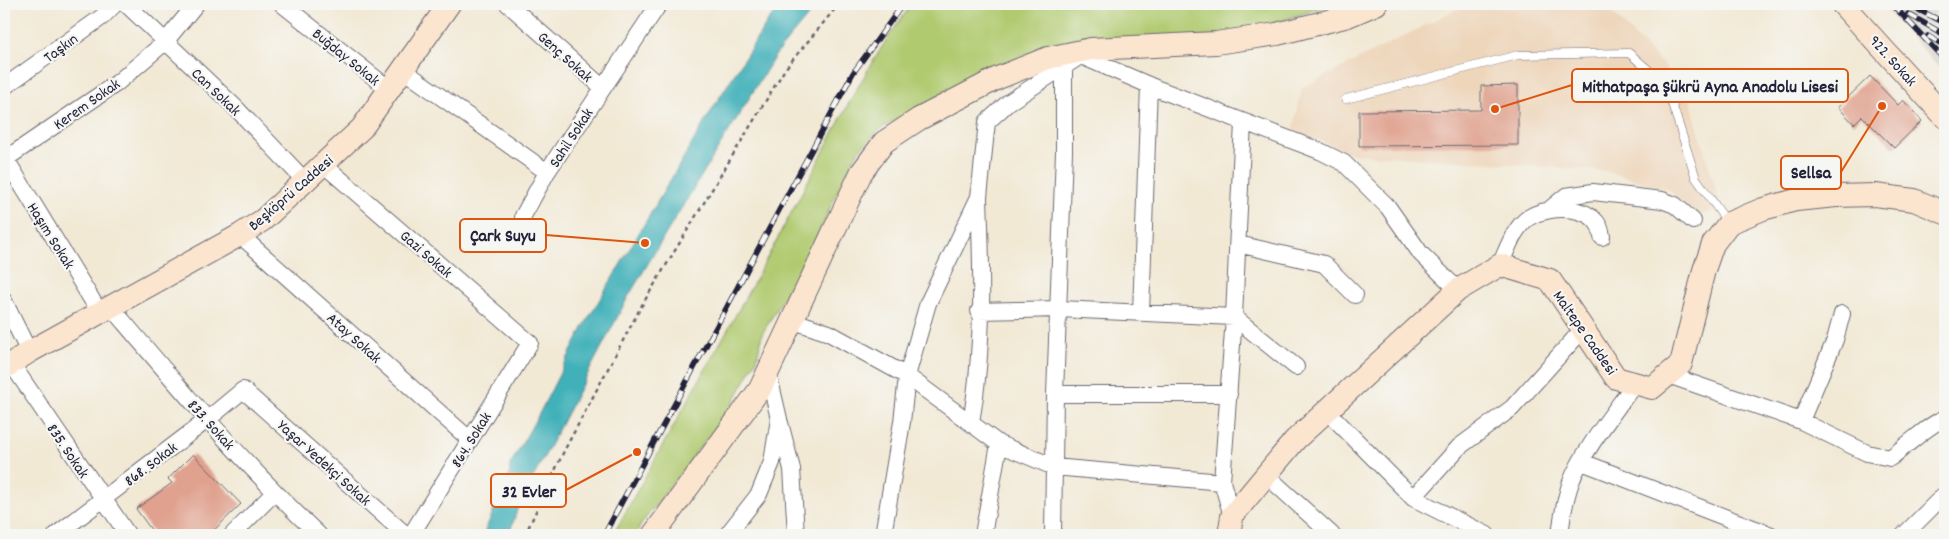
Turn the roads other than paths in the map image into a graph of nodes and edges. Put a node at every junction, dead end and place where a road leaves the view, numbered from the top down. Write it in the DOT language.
graph roads {
  1 [pos="115,4"];
  2 [pos="126,4"];
  3 [pos="196,4"];
  4 [pos="282,4"];
  5 [pos="508,4"];
  6 [pos="659,4"];
  7 [pos="1376,4"];
  8 [pos="1842,4"];
  9 [pos="1864,4"];
  10 [pos="445,5"];
  11 [pos="165,42"];
  12 [pos="1086,52"];
  13 [pos="1064,67"];
  14 [pos="403,70"];
  15 [pos="1149,85"];
  16 [pos="4,87"];
  17 [pos="602,88"];
  18 [pos="389,89"];
  19 [pos="1945,95"];
  20 [pos="1346,99"];
  21 [pos="1945,117"];
  22 [pos="1243,122"];
  23 [pos="4,159"];
  24 [pos="324,164"];
  25 [pos="547,172"];
  26 [pos="305,181"];
  27 [pos="979,197"];
  28 [pos="1549,210"];
  29 [pos="1945,213"];
  30 [pos="523,216"];
  31 [pos="1693,221"];
  32 [pos="1729,223"];
  33 [pos="240,235"];
  34 [pos="1602,237"];
  35 [pos="1238,244"];
  36 [pos="1500,265"];
  37 [pos="1458,290"];
  38 [pos="1355,295"];
  39 [pos="4,301"];
  40 [pos="106,310"];
  41 [pos="1059,310"];
  42 [pos="979,311"];
  43 [pos="1141,313"];
  44 [pos="1842,314"];
  45 [pos="1234,317"];
  46 [pos="794,321"];
  47 [pos="1583,329"];
  48 [pos="530,343"];
  49 [pos="14,361"];
  50 [pos="1296,367"];
  51 [pos="768,372"];
  52 [pos="1668,375"];
  53 [pos="907,376"];
  54 [pos="1635,383"];
  55 [pos="243,390"];
  56 [pos="1055,394"];
  57 [pos="1229,394"];
  58 [pos="1327,411"];
  59 [pos="1945,418"];
  60 [pos="779,419"];
  61 [pos="207,420"];
  62 [pos="1801,421"];
  63 [pos="971,422"];
  64 [pos="469,439"];
  65 [pos="999,444"];
  66 [pos="1582,462"];
  67 [pos="1054,467"];
  68 [pos="1266,475"];
  69 [pos="1222,482"];
  70 [pos="274,493"];
  71 [pos="1945,494"];
  72 [pos="1413,498"];
  73 [pos="102,499"];
  74 [pos="1230,526"];
  75 [pos="56,535"];
  76 [pos="128,535"];
  77 [pos="232,535"];
  78 [pos="319,535"];
  79 [pos="406,535"];
  80 [pos="411,535"];
  81 [pos="653,535"];
  82 [pos="727,535"];
  83 [pos="796,535"];
  84 [pos="882,535"];
  85 [pos="983,535"];
  86 [pos="1052,535"];
  87 [pos="1332,535"];
  88 [pos="1487,535"];
  89 [pos="1560,535"];
  90 [pos="1770,535"];
  91 [pos="1904,535"];
  1 -- 16 [label="street, Taşkın"];
  2 -- 11 [label="street, Can Sokak"];
  3 -- 11 [label="street, Kerem Sokak"];
  4 -- 18 [label="street, Buğday Sokak"];
  5 -- 17 [label="street, Genç Sokak"];
  6 -- 17 [label="street, Sahil Sokak"];
  7 -- 12 [label="street"];
  8 -- 21 [label="street, 922. Sokak"];
  9 -- 19 [label="street, 922. Sokak"];
  10 -- 14 [label="street, Beşköprü Caddesi"];
  11 -- 23 [label="street, Kerem Sokak"];
  11 -- 26 [label="street, Can Sokak"];
  12 -- 13 [label="street"];
  12 -- 15 [label="street"];
  12 -- 46 [label="street"];
  13 -- 27 [label="street"];
  13 -- 41 [label="street"];
  14 -- 18 [label="street, Beşköprü Caddesi"];
  14 -- 25 [label="street, Sahil Sokak"];
  15 -- 22 [label="street"];
  15 -- 43 [label="street"];
  17 -- 25 [label="street, Sahil Sokak"];
  18 -- 24 [label="street, Beşköprü Caddesi"];
  20 -- 32 [label="lane"];
  22 -- 35 [label="street"];
  22 -- 37 [label="street"];
  23 -- 40 [label="street, Haşım Sokak"];
  24 -- 26 [label="street, Beşköprü Caddesi"];
  24 -- 48 [label="street, Gazi Sokak"];
  25 -- 30 [label="street"];
  26 -- 33 [label="street, Beşköprü Caddesi"];
  27 -- 42 [label="street"];
  27 -- 53 [label="street"];
  28 -- 31 [label="street"];
  28 -- 34 [label="street"];
  28 -- 36 [label="street"];
  29 -- 32 [label="street"];
  32 -- 52 [label="street, Maltepe Caddesi"];
  33 -- 40 [label="street, Beşköprü Caddesi"];
  33 -- 64 [label="street, Atay Sokak"];
  35 -- 38 [label="street"];
  35 -- 45 [label="street"];
  36 -- 37 [label="street"];
  36 -- 47 [label="street, Maltepe Caddesi"];
  37 -- 58 [label="street"];
  39 -- 49 [label="street, 835. Sokak"];
  40 -- 49 [label="street, Beşköprü Caddesi"];
  40 -- 61 [label="street, 833. Sokak"];
  41 -- 42 [label="street"];
  41 -- 43 [label="street"];
  41 -- 56 [label="street"];
  42 -- 63 [label="street"];
  43 -- 45 [label="street"];
  44 -- 62 [label="street"];
  45 -- 50 [label="street"];
  45 -- 57 [label="street"];
  46 -- 51 [label="street"];
  46 -- 53 [label="street"];
  47 -- 54 [label="street, Maltepe Caddesi"];
  47 -- 72 [label="street"];
  48 -- 64 [label="street, 864. Sokak"];
  49 -- 73 [label="street, 835. Sokak"];
  51 -- 60 [label="street"];
  51 -- 81 [label="street"];
  52 -- 54 [label="street, Maltepe Caddesi"];
  52 -- 62 [label="street"];
  53 -- 63 [label="street"];
  53 -- 84 [label="street"];
  54 -- 66 [label="street"];
  55 -- 61 [label="street, 868. Sokak"];
  55 -- 79 [label="street, Yaşar Yedekçi Sokak"];
  56 -- 57 [label="street"];
  56 -- 67 [label="street"];
  57 -- 69 [label="street"];
  58 -- 68 [label="street"];
  58 -- 72 [label="street"];
  59 -- 62 [label="street"];
  60 -- 82 [label="street"];
  60 -- 83 [label="street"];
  61 -- 70 [label="street, 833. Sokak"];
  61 -- 73 [label="street, 868. Sokak"];
  63 -- 65 [label="street"];
  64 -- 80 [label="street, 864. Sokak"];
  65 -- 67 [label="street"];
  65 -- 85 [label="street"];
  66 -- 89 [label="street"];
  66 -- 90 [label="street"];
  67 -- 69 [label="street"];
  67 -- 86 [label="street"];
  68 -- 74 [label="street"];
  68 -- 87 [label="street"];
  69 -- 74 [label="street"];
  70 -- 77 [label="street"];
  70 -- 78 [label="street, 833. Sokak"];
  71 -- 91 [label="street"];
  72 -- 88 [label="street"];
  73 -- 75 [label="street, 868. Sokak"];
  73 -- 76 [label="street, 835. Sokak"];
}
